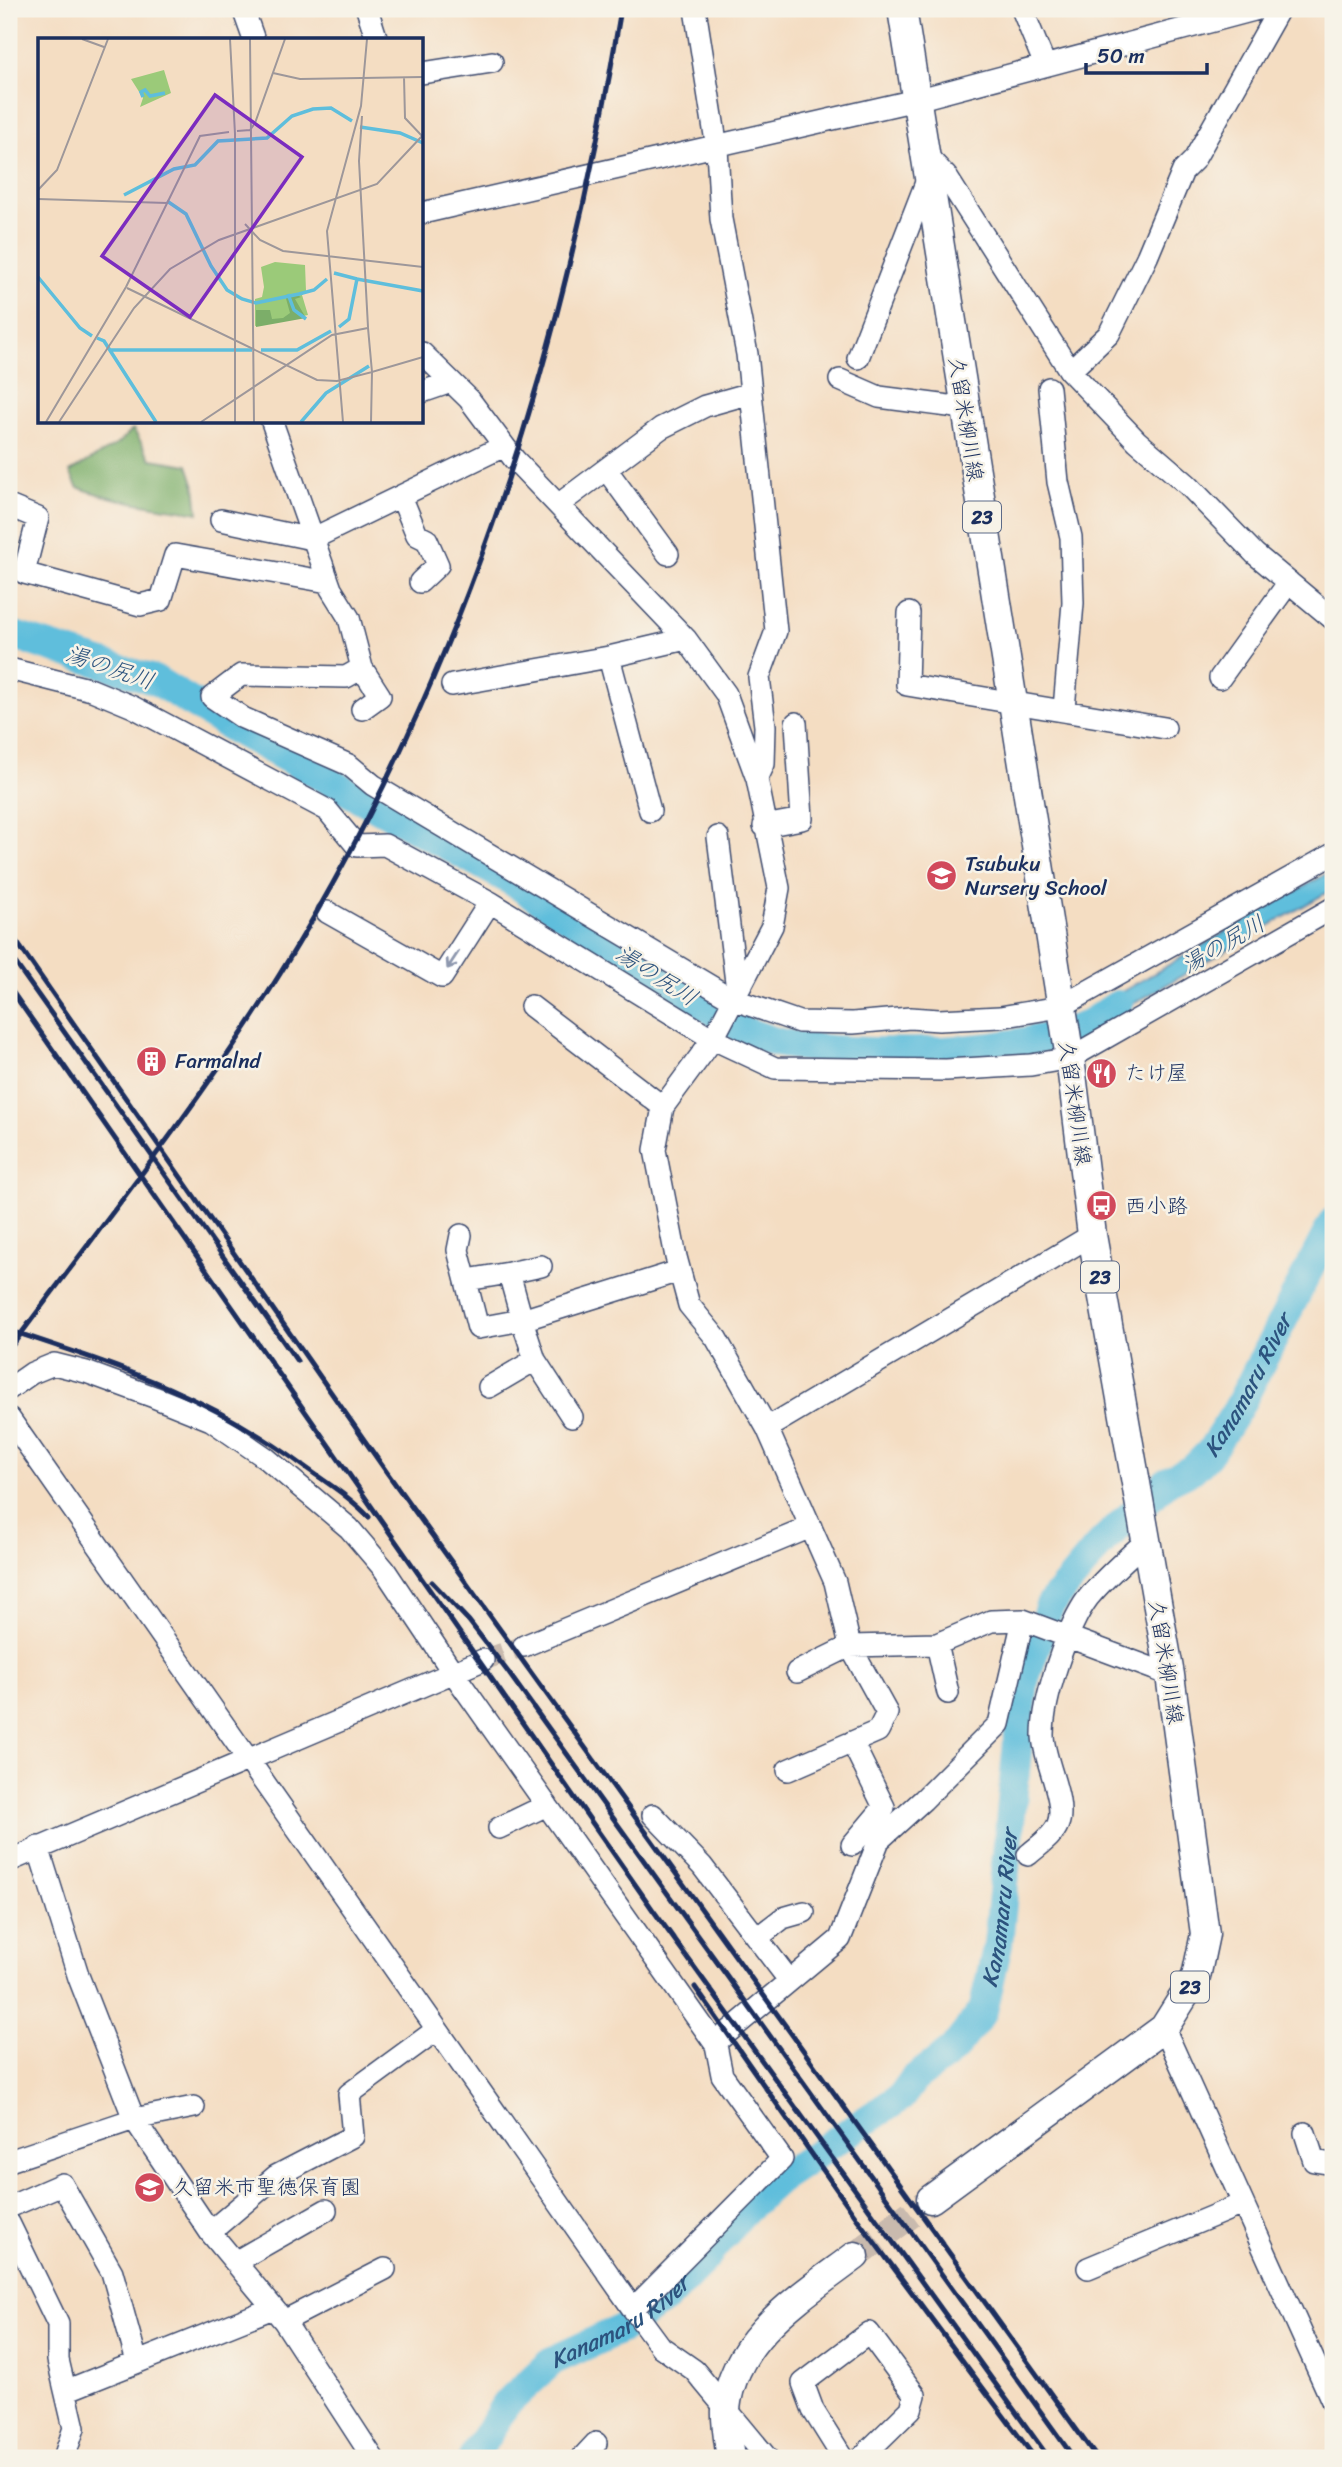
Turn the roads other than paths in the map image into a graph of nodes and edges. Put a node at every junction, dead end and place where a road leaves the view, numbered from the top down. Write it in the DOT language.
graph roads {
  1 [pos="243,9"];
  2 [pos="367,9"];
  3 [pos="695,9"];
  4 [pos="902,9"];
  5 [pos="1022,9"];
  6 [pos="1258,9"];
  7 [pos="1279,9"];
  8 [pos="253,38"];
  9 [pos="376,38"];
  10 [pos="492,62"];
  11 [pos="1045,65"];
  12 [pos="424,74"];
  13 [pos="916,100"];
  14 [pos="718,148"];
  15 [pos="922,150"];
  16 [pos="927,180"];
  17 [pos="424,213"];
  18 [pos="424,356"];
  19 [pos="858,358"];
  20 [pos="1070,371"];
  21 [pos="841,380"];
  22 [pos="451,382"];
  23 [pos="1049,387"];
  24 [pos="424,391"];
  25 [pos="751,393"];
  26 [pos="964,408"];
  27 [pos="273,424"];
  28 [pos="504,446"];
  29 [pos="606,469"];
  30 [pos="401,496"];
  31 [pos="558,505"];
  32 [pos="9,506"];
  33 [pos="221,520"];
  34 [pos="312,539"];
  35 [pos="668,554"];
  36 [pos="328,582"];
  37 [pos="420,582"];
  38 [pos="1289,582"];
  39 [pos="909,613"];
  40 [pos="1333,619"];
  41 [pos="686,639"];
  42 [pos="609,657"];
  43 [pos="362,668"];
  44 [pos="9,669"];
  45 [pos="1220,678"];
  46 [pos="452,685"];
  47 [pos="1013,705"];
  48 [pos="362,709"];
  49 [pos="1064,709"];
  50 [pos="796,723"];
  51 [pos="1165,728"];
  52 [pos="757,779"];
  53 [pos="650,811"];
  54 [pos="764,826"];
  55 [pos="718,837"];
  56 [pos="1333,854"];
  57 [pos="490,902"];
  58 [pos="1333,908"];
  59 [pos="327,912"];
  60 [pos="735,994"];
  61 [pos="531,1006"];
  62 [pos="1062,1016"];
  63 [pos="713,1039"];
  64 [pos="1070,1057"];
  65 [pos="663,1107"];
  66 [pos="461,1235"];
  67 [pos="1092,1235"];
  68 [pos="541,1266"];
  69 [pos="679,1271"];
  70 [pos="509,1273"];
  71 [pos="467,1280"];
  72 [pos="522,1321"];
  73 [pos="535,1360"];
  74 [pos="489,1387"];
  75 [pos="9,1389"];
  76 [pos="572,1417"];
  77 [pos="9,1418"];
  78 [pos="767,1428"];
  79 [pos="811,1528"];
  80 [pos="1146,1543"];
  81 [pos="1023,1620"];
  82 [pos="1068,1637"];
  83 [pos="937,1644"];
  84 [pos="524,1646"];
  85 [pos="850,1646"];
  86 [pos="483,1660"];
  87 [pos="452,1671"];
  88 [pos="797,1672"];
  89 [pos="1170,1675"];
  90 [pos="948,1693"];
  91 [pos="852,1742"];
  92 [pos="248,1761"];
  93 [pos="788,1770"];
  94 [pos="547,1805"];
  95 [pos="653,1815"];
  96 [pos="499,1828"];
  97 [pos="852,1845"];
  98 [pos="38,1847"];
  99 [pos="1028,1855"];
  100 [pos="9,1861"];
  101 [pos="804,1912"];
  102 [pos="757,1938"];
  103 [pos="789,1980"];
  104 [pos="1164,2028"];
  105 [pos="435,2031"];
  106 [pos="715,2043"];
  107 [pos="194,2108"];
  108 [pos="134,2119"];
  109 [pos="1305,2133"];
  110 [pos="9,2161"];
  111 [pos="1333,2164"];
  112 [pos="931,2199"];
  113 [pos="1242,2204"];
  114 [pos="9,2207"];
  115 [pos="327,2210"];
  116 [pos="9,2223"];
  117 [pos="210,2232"];
  118 [pos="855,2256"];
  119 [pos="235,2262"];
  120 [pos="1087,2268"];
  121 [pos="385,2269"];
  122 [pos="633,2309"];
  123 [pos="278,2315"];
  124 [pos="137,2362"];
  125 [pos="68,2390"];
  126 [pos="1333,2403"];
  127 [pos="726,2410"];
  128 [pos="64,2458"];
  129 [pos="373,2458"];
  130 [pos="731,2458"];
  131 [pos="767,2458"];
  132 [pos="843,2458"];
  133 [pos="861,2458"];
  1 -- 8 [label="street"];
  2 -- 9 [label="street"];
  3 -- 14 [label="street"];
  4 -- 13 [label="main road, 久留米柳川線 / 23"];
  5 -- 11 [label="street"];
  6 -- 11 [label="street"];
  7 -- 20 [label="street"];
  10 -- 12 [label="street"];
  11 -- 13 [label="street"];
  13 -- 14 [label="street"];
  13 -- 15 [label="main road, 久留米柳川線 / 23"];
  14 -- 17 [label="street"];
  14 -- 25 [label="street"];
  15 -- 16 [label="main road, 久留米柳川線 / 23"];
  15 -- 20 [label="street"];
  16 -- 19 [label="street"];
  16 -- 26 [label="main road, 久留米柳川線 / 23"];
  18 -- 22 [label="street"];
  20 -- 38 [label="street"];
  21 -- 26 [label="street"];
  22 -- 24 [label="street"];
  22 -- 28 [label="street"];
  23 -- 49 [label="street"];
  25 -- 29 [label="street"];
  25 -- 52 [label="street"];
  26 -- 47 [label="main road, 久留米柳川線 / 23"];
  27 -- 34 [label="street"];
  28 -- 30 [label="street"];
  28 -- 31 [label="street"];
  29 -- 31 [label="street"];
  29 -- 35 [label="street"];
  30 -- 34 [label="street"];
  30 -- 37 [label="street"];
  31 -- 41 [label="street"];
  32 -- 36 [label="street"];
  33 -- 34 [label="street"];
  34 -- 36 [label="street"];
  36 -- 43 [label="street"];
  38 -- 40 [label="street"];
  38 -- 45 [label="street"];
  39 -- 47 [label="street"];
  41 -- 42 [label="street"];
  41 -- 52 [label="street"];
  42 -- 46 [label="street"];
  42 -- 53 [label="street"];
  43 -- 48 [label="street"];
  43 -- 60 [label="street"];
  44 -- 57 [label="street"];
  47 -- 49 [label="street"];
  47 -- 62 [label="main road, 久留米柳川線 / 23"];
  49 -- 51 [label="street"];
  50 -- 54 [label="street"];
  52 -- 54 [label="street"];
  54 -- 60 [label="street"];
  55 -- 60 [label="street"];
  56 -- 62 [label="street"];
  57 -- 59 [label="street, one-way"];
  57 -- 63 [label="street"];
  58 -- 64 [label="street"];
  60 -- 62 [label="street"];
  60 -- 63 [label="street"];
  61 -- 65 [label="street"];
  62 -- 64 [label="main road, 久留米柳川線 / 23"];
  63 -- 64 [label="street"];
  63 -- 65 [label="street"];
  64 -- 67 [label="main road, 久留米柳川線 / 23"];
  65 -- 69 [label="street"];
  66 -- 71 [label="street"];
  67 -- 78 [label="street"];
  67 -- 80 [label="main road, 久留米柳川線 / 23"];
  68 -- 70 [label="street"];
  69 -- 72 [label="street"];
  69 -- 78 [label="street"];
  70 -- 71 [label="street"];
  70 -- 72 [label="street"];
  71 -- 72 [label="street"];
  72 -- 73 [label="street"];
  73 -- 74 [label="street"];
  73 -- 76 [label="street"];
  75 -- 87 [label="street"];
  77 -- 92 [label="street"];
  78 -- 79 [label="street"];
  79 -- 84 [label="street"];
  79 -- 85 [label="street"];
  80 -- 82 [label="street"];
  80 -- 89 [label="main road, 久留米柳川線 / 23"];
  81 -- 82 [label="street"];
  81 -- 83 [label="street"];
  81 -- 103 [label="street"];
  82 -- 89 [label="street"];
  82 -- 99 [label="street"];
  83 -- 85 [label="street"];
  83 -- 90 [label="street"];
  85 -- 88 [label="street"];
  85 -- 91 [label="street"];
  86 -- 87 [label="street"];
  87 -- 92 [label="street"];
  87 -- 94 [label="street"];
  89 -- 104 [label="main road, 久留米柳川線 / 23"];
  91 -- 93 [label="street"];
  91 -- 97 [label="street"];
  92 -- 98 [label="street"];
  92 -- 105 [label="street"];
  94 -- 96 [label="street"];
  94 -- 106 [label="street"];
  95 -- 102 [label="street"];
  98 -- 100 [label="street"];
  98 -- 108 [label="street"];
  101 -- 102 [label="street"];
  102 -- 103 [label="street"];
  103 -- 106 [label="street"];
  104 -- 112 [label="main road, 久留米柳川線 / 23"];
  104 -- 113 [label="street"];
  105 -- 117 [label="street"];
  105 -- 122 [label="street"];
  106 -- 122 [label="street"];
  107 -- 108 [label="street"];
  108 -- 110 [label="street"];
  108 -- 117 [label="street"];
  109 -- 111 [label="street"];
  113 -- 120 [label="street"];
  113 -- 126 [label="street"];
  114 -- 124 [label="street"];
  115 -- 119 [label="street"];
  116 -- 125 [label="street"];
  117 -- 119 [label="street"];
  118 -- 127 [label="main road"];
  119 -- 123 [label="street"];
  121 -- 123 [label="street"];
  122 -- 127 [label="street"];
  123 -- 124 [label="street"];
  123 -- 129 [label="street"];
  124 -- 125 [label="street"];
  125 -- 128 [label="street"];
  127 -- 130 [label="main road"];
  127 -- 131 [label="street"];
  132 -- 133 [label="street"];
}
